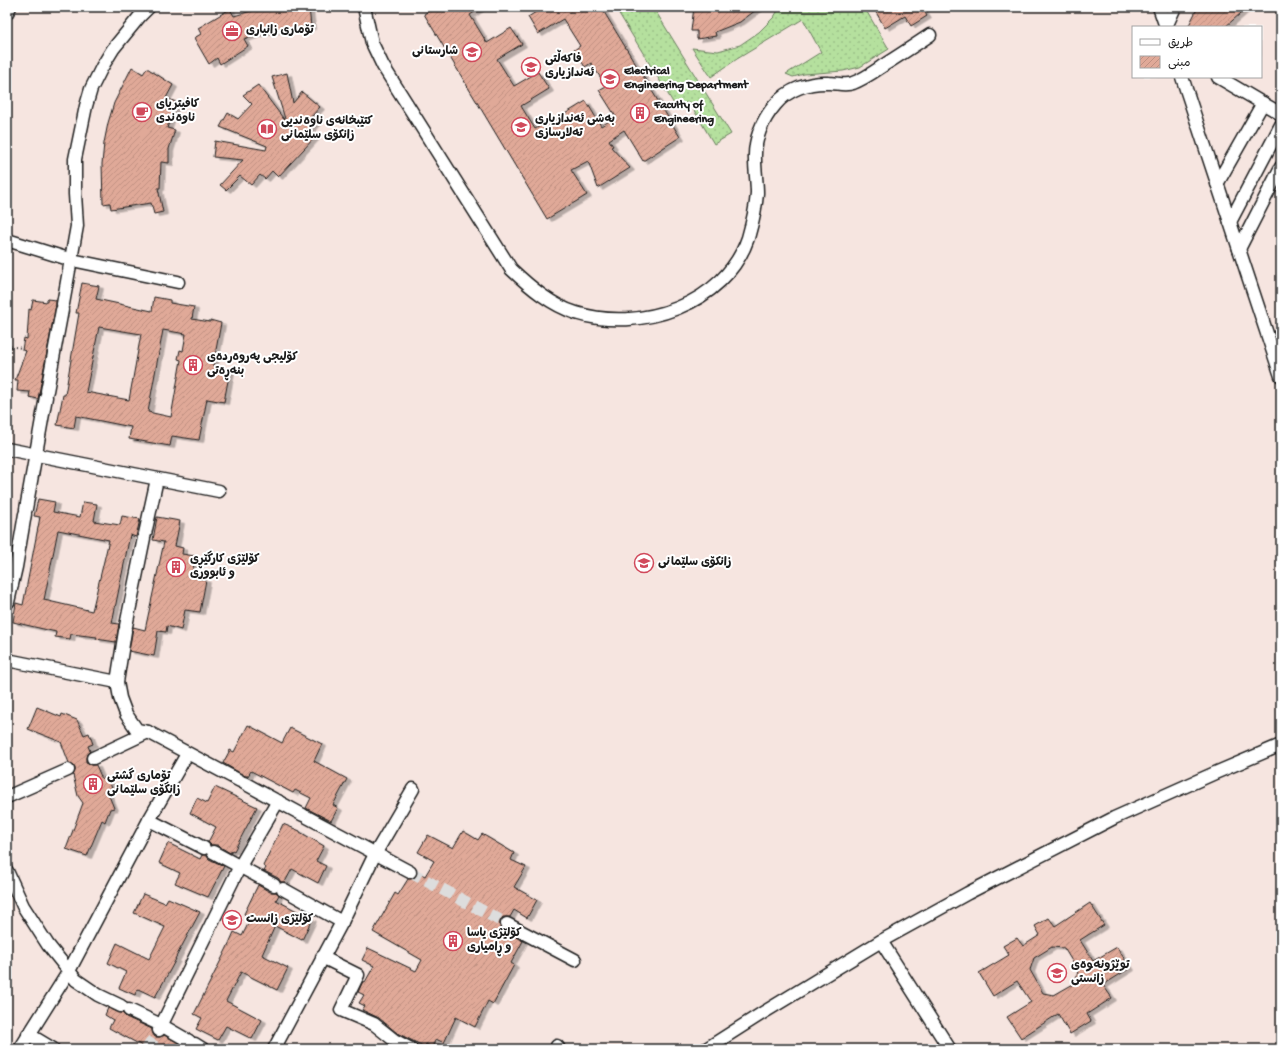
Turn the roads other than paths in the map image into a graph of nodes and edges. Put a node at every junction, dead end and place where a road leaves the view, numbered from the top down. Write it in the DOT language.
graph roads {
  1 [pos="10,7"];
  2 [pos="149,7"];
  3 [pos="364,7"];
  4 [pos="1159,7"];
  5 [pos="1175,7"];
  6 [pos="7,13"];
  7 [pos="1166,26"];
  8 [pos="1166,26"];
  9 [pos="930,35"];
  10 [pos="1182,78"];
  11 [pos="1220,78"];
  12 [pos="1263,103"];
  13 [pos="1281,114"];
  14 [pos="1281,125"];
  15 [pos="1281,167"];
  16 [pos="1217,184"];
  17 [pos="1230,222"];
  18 [pos="8,240"];
  19 [pos="1238,249"];
  20 [pos="72,260"];
  21 [pos="178,282"];
  22 [pos="1281,376"];
  23 [pos="7,449"];
  24 [pos="35,455"];
  25 [pos="157,479"];
  26 [pos="219,491"];
  27 [pos="11,566"];
  28 [pos="8,602"];
  29 [pos="7,660"];
  30 [pos="117,682"];
  31 [pos="148,732"];
  32 [pos="1281,745"];
  33 [pos="187,754"];
  34 [pos="93,758"];
  35 [pos="68,770"];
  36 [pos="413,789"];
  37 [pos="7,797"];
  38 [pos="278,801"];
  39 [pos="149,820"];
  40 [pos="375,854"];
  41 [pos="240,866"];
  42 [pos="7,871"];
  43 [pos="410,872"];
  44 [pos="342,922"];
  45 [pos="507,924"];
  46 [pos="882,941"];
  47 [pos="322,957"];
  48 [pos="575,960"];
  49 [pos="69,971"];
  50 [pos="160,1028"];
  51 [pos="28,1034"];
  52 [pos="196,1045"];
  53 [pos="396,1046"];
  54 [pos="949,1048"];
  55 [pos="20,1049"];
  56 [pos="53,1049"];
  57 [pos="274,1049"];
  58 [pos="411,1049"];
  59 [pos="706,1049"];
  1 -- 6 [label="street"];
  2 -- 20 [label="street"];
  3 -- 9 [label="street"];
  4 -- 7 [label="street"];
  5 -- 8 [label="street"];
  10 -- 16 [label="street"];
  11 -- 12 [label="street"];
  12 -- 13 [label="street"];
  12 -- 16 [label="street"];
  14 -- 17 [label="street"];
  15 -- 19 [label="street"];
  16 -- 17 [label="street"];
  17 -- 19 [label="street"];
  18 -- 20 [label="street"];
  19 -- 22 [label="street"];
  20 -- 21 [label="street"];
  20 -- 24 [label="street"];
  23 -- 24 [label="street"];
  24 -- 25 [label="street"];
  24 -- 27 [label="street"];
  25 -- 26 [label="street"];
  25 -- 30 [label="street"];
  27 -- 28 [label="street"];
  29 -- 30 [label="street"];
  30 -- 31 [label="street"];
  31 -- 33 [label="street"];
  31 -- 34 [label="street"];
  32 -- 46 [label="street"];
  33 -- 38 [label="street"];
  33 -- 39 [label="street"];
  35 -- 37 [label="street"];
  36 -- 40 [label="street"];
  38 -- 40 [label="street"];
  38 -- 41 [label="street"];
  39 -- 41 [label="street"];
  39 -- 49 [label="street"];
  40 -- 43 [label="street"];
  40 -- 44 [label="street"];
  41 -- 44 [label="street"];
  41 -- 50 [label="street"];
  42 -- 49 [label="street"];
  44 -- 47 [label="street"];
  45 -- 48 [label="street"];
  46 -- 54 [label="street"];
  46 -- 59 [label="street"];
  47 -- 53 [label="street"];
  47 -- 57 [label="street"];
  49 -- 50 [label="street"];
  49 -- 51 [label="street"];
  50 -- 52 [label="street"];
  51 -- 55 [label="street"];
  51 -- 56 [label="street"];
  53 -- 58 [label="street"];
}
